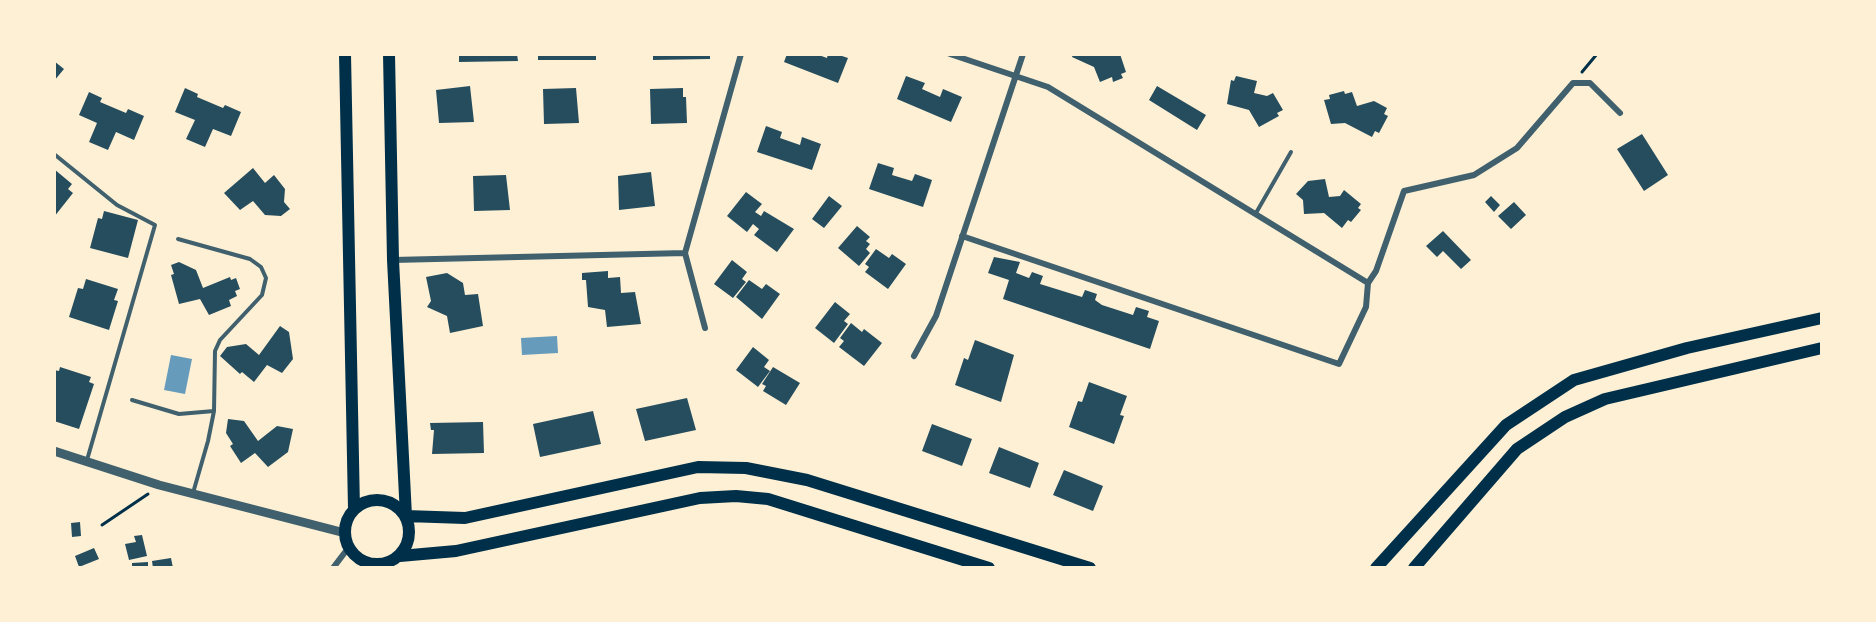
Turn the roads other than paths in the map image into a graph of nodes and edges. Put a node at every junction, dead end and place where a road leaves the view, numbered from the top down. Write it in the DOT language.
graph roads {
  1 [pos="345,54"];
  2 [pos="389,54"];
  3 [pos="741,54"];
  4 [pos="950,54"];
  5 [pos="1023,54"];
  6 [pos="1015,76"];
  7 [pos="1620,113"];
  8 [pos="1291,152"];
  9 [pos="54,154"];
  10 [pos="1256,213"];
  11 [pos="962,236"];
  12 [pos="178,239"];
  13 [pos="685,253"];
  14 [pos="393,260"];
  15 [pos="1368,283"];
  16 [pos="1822,318"];
  17 [pos="705,328"];
  18 [pos="1822,348"];
  19 [pos="914,356"];
  20 [pos="132,400"];
  21 [pos="214,411"];
  22 [pos="54,451"];
  23 [pos="87,462"];
  24 [pos="192,493"];
  25 [pos="354,509"];
  26 [pos="406,516"];
  27 [pos="345,533"];
  28 [pos="349,547"];
  29 [pos="399,556"];
  30 [pos="333,568"];
  31 [pos="989,568"];
  32 [pos="1090,568"];
  33 [pos="1376,568"];
  34 [pos="1414,568"];
  1 -- 25 [label="main road"];
  2 -- 14 [label="main road"];
  3 -- 13 [label="street"];
  4 -- 6 [label="street"];
  5 -- 6 [label="street"];
  6 -- 10 [label="street"];
  6 -- 11 [label="street"];
  7 -- 15 [label="street"];
  8 -- 10 [label="lane"];
  9 -- 23 [label="lane"];
  10 -- 15 [label="street"];
  11 -- 15 [label="street"];
  11 -- 19 [label="street"];
  12 -- 21 [label="lane"];
  13 -- 14 [label="street"];
  13 -- 17 [label="street"];
  14 -- 26 [label="main road"];
  16 -- 33 [label="main road"];
  18 -- 34 [label="main road"];
  20 -- 21 [label="lane"];
  21 -- 24 [label="lane"];
  22 -- 23 [label="street"];
  23 -- 24 [label="street"];
  24 -- 27 [label="street"];
  25 -- 26 [label="main road"];
  25 -- 27 [label="main road"];
  26 -- 29 [label="main road"];
  26 -- 32 [label="main road"];
  27 -- 28 [label="main road"];
  28 -- 29 [label="main road"];
  28 -- 30 [label="street"];
  29 -- 31 [label="main road"];
}
